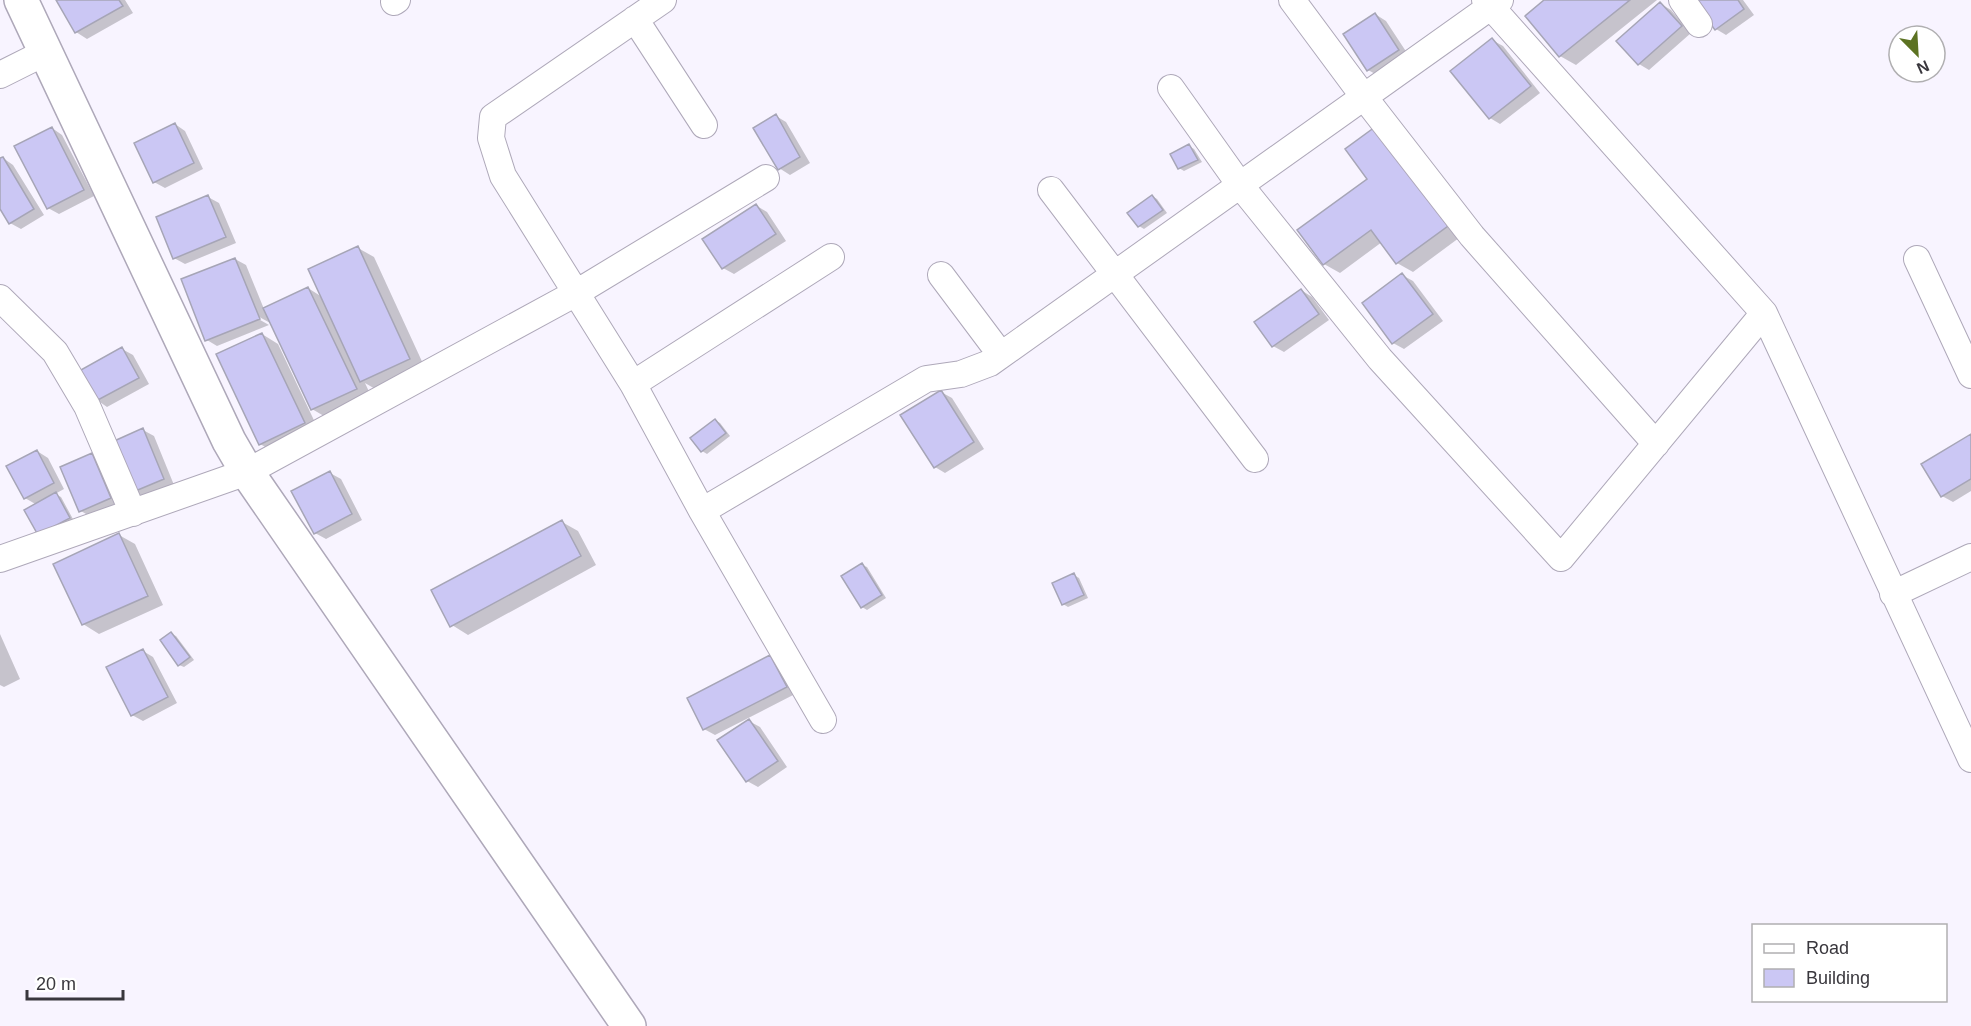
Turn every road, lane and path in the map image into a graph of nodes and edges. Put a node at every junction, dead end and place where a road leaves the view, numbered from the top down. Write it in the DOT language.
graph roads {
  1 [pos="21,0"];
  2 [pos="663,0"];
  3 [pos="1292,0"];
  4 [pos="1682,0"];
  5 [pos="1492,2"];
  6 [pos="635,19"];
  7 [pos="1700,24"];
  8 [pos="46,52"];
  9 [pos="0,75"];
  10 [pos="1171,87"];
  11 [pos="1364,97"];
  12 [pos="704,125"];
  13 [pos="766,178"];
  14 [pos="1240,185"];
  15 [pos="1051,190"];
  16 [pos="831,257"];
  17 [pos="1917,259"];
  18 [pos="1114,274"];
  19 [pos="941,275"];
  20 [pos="576,293"];
  21 [pos="0,298"];
  22 [pos="1764,313"];
  23 [pos="1001,355"];
  24 [pos="1971,375"];
  25 [pos="633,384"];
  26 [pos="1656,444"];
  27 [pos="1255,459"];
  28 [pos="247,472"];
  29 [pos="702,511"];
  30 [pos="133,513"];
  31 [pos="1971,557"];
  32 [pos="0,559"];
  33 [pos="1893,594"];
  34 [pos="824,720"];
  35 [pos="1971,759"];
  36 [pos="629,1026"];
  1 -- 8 [label="street"];
  2 -- 6 [label="street"];
  3 -- 11 [label="street"];
  4 -- 7 [label="street"];
  5 -- 11 [label="street"];
  5 -- 22 [label="street"];
  6 -- 12 [label="street"];
  6 -- 20 [label="street"];
  8 -- 9 [label="street"];
  8 -- 28 [label="street"];
  10 -- 14 [label="street"];
  11 -- 14 [label="street"];
  11 -- 26 [label="street"];
  13 -- 20 [label="street"];
  14 -- 18 [label="street"];
  14 -- 26 [label="street"];
  15 -- 18 [label="street"];
  16 -- 25 [label="street"];
  17 -- 24 [label="street"];
  18 -- 23 [label="street"];
  18 -- 27 [label="street"];
  19 -- 23 [label="street"];
  20 -- 25 [label="street"];
  20 -- 28 [label="street"];
  21 -- 30 [label="street"];
  22 -- 26 [label="street"];
  22 -- 33 [label="street"];
  23 -- 29 [label="street"];
  25 -- 29 [label="street"];
  28 -- 30 [label="street"];
  28 -- 36 [label="street"];
  29 -- 34 [label="street"];
  30 -- 32 [label="street"];
  31 -- 33 [label="street"];
  33 -- 35 [label="street"];
}
